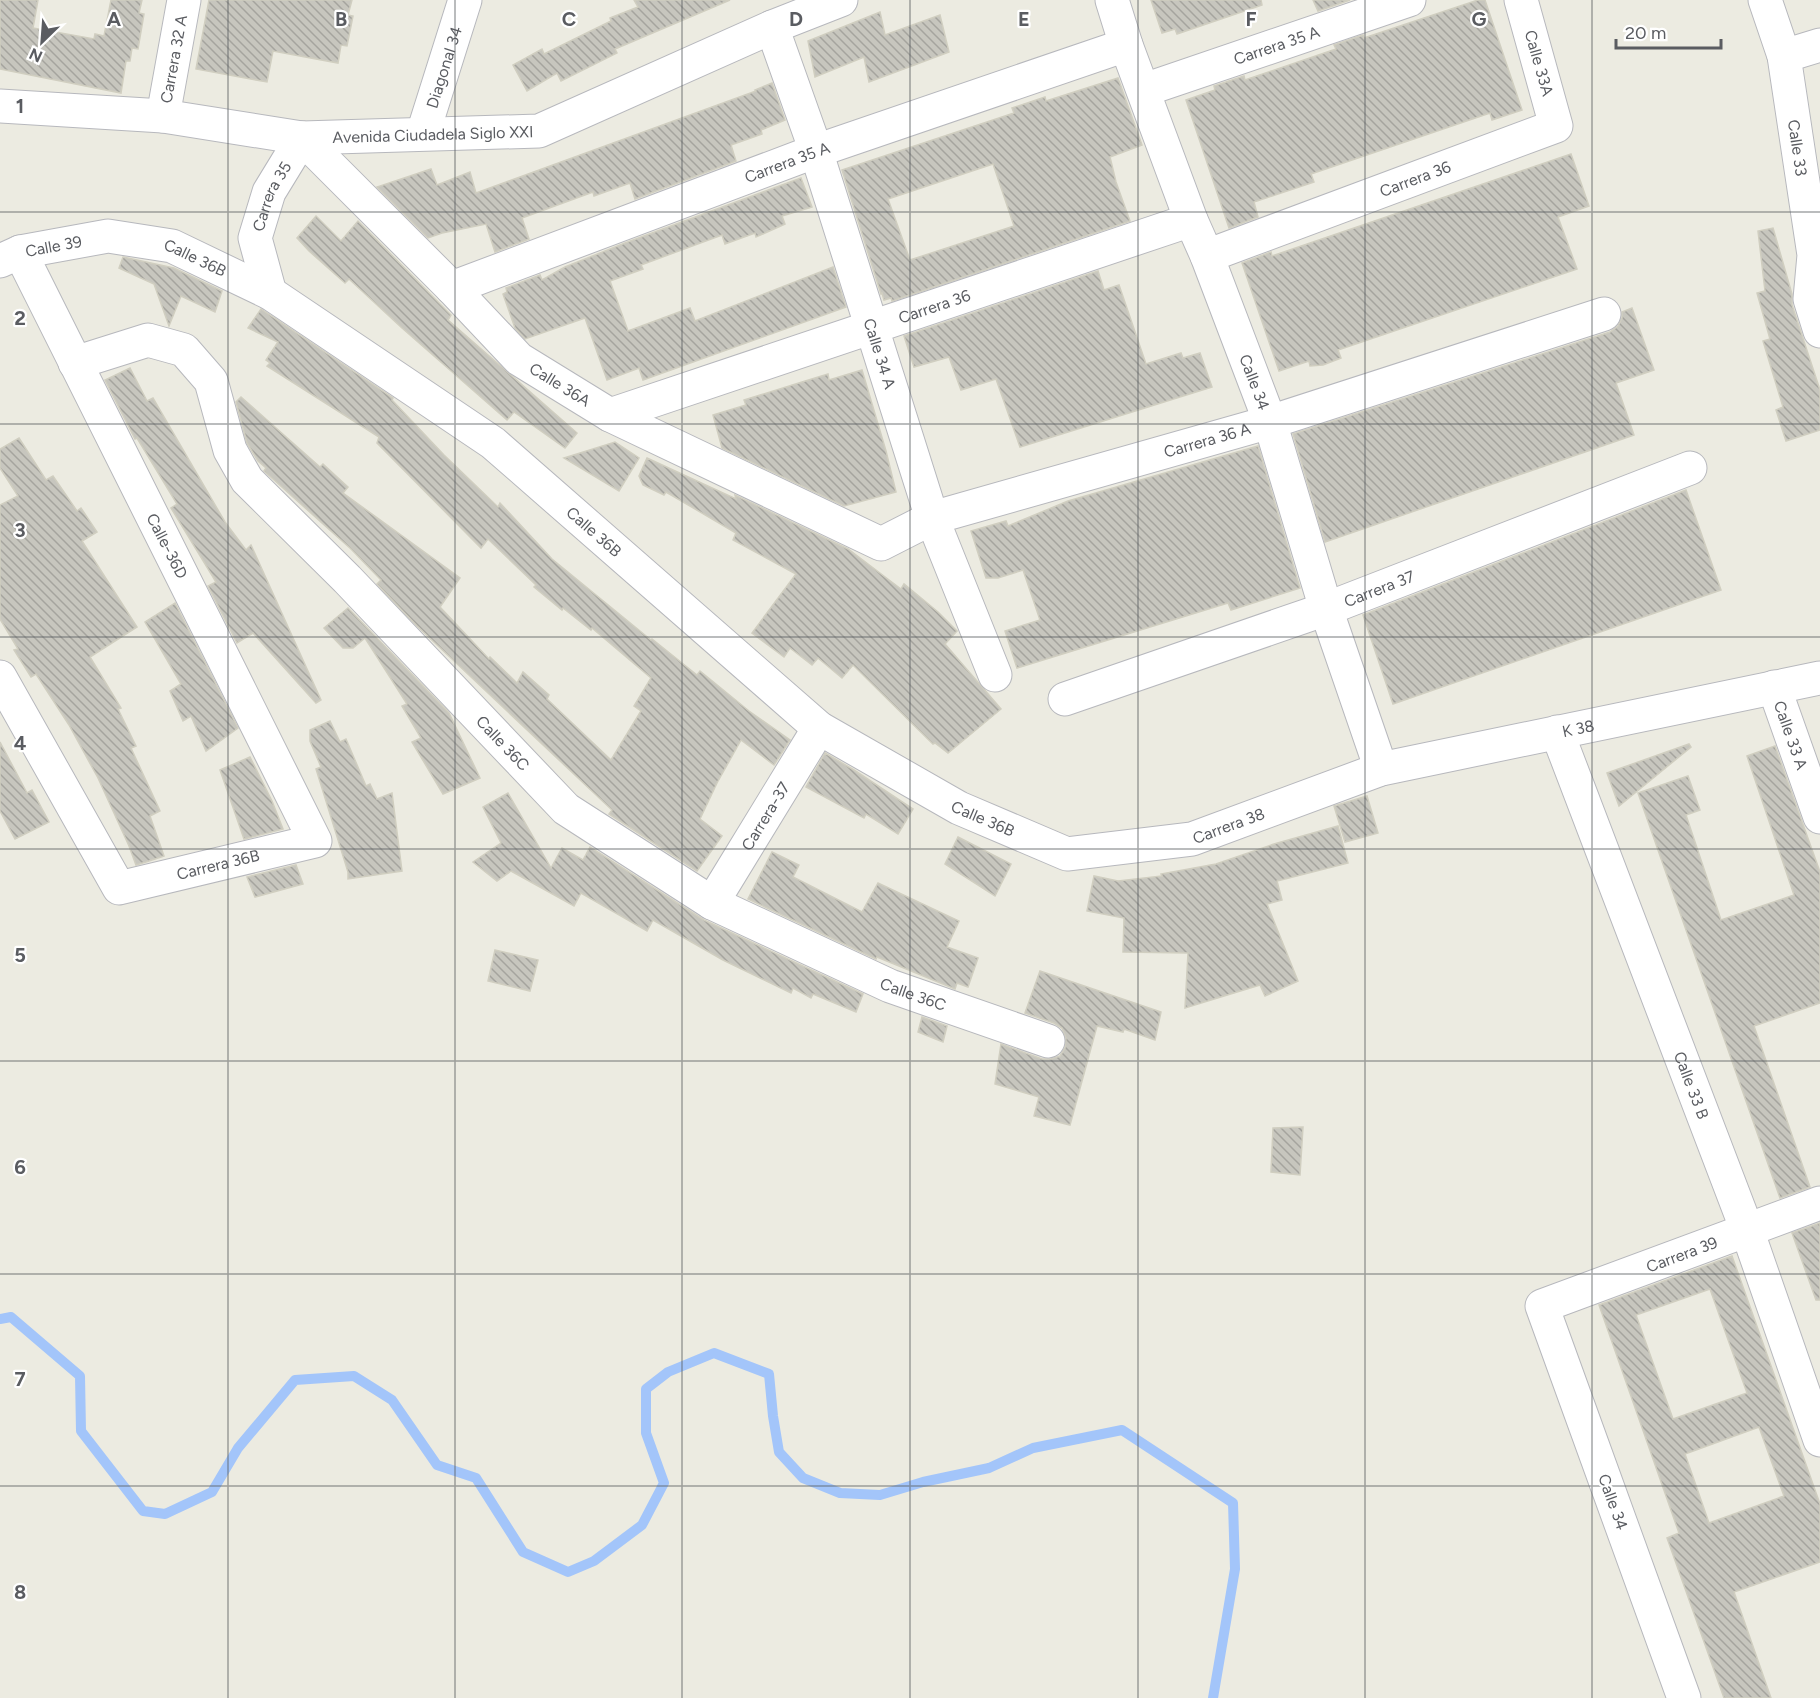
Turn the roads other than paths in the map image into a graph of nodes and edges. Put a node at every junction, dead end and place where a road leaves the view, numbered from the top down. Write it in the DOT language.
graph roads {
  1 [pos="184,0"];
  2 [pos="465,0"];
  3 [pos="841,0"];
  4 [pos="1112,0"];
  5 [pos="1409,0"];
  6 [pos="1521,0"];
  7 [pos="1765,0"];
  8 [pos="772,27"];
  9 [pos="1126,45"];
  10 [pos="1820,45"];
  11 [pos="1784,56"];
  12 [pos="1144,90"];
  13 [pos="0,106"];
  14 [pos="163,116"];
  15 [pos="1556,126"];
  16 [pos="423,133"];
  17 [pos="302,138"];
  18 [pos="816,151"];
  19 [pos="1191,220"];
  20 [pos="108,236"];
  21 [pos="1817,254"];
  22 [pos="1207,256"];
  23 [pos="10,257"];
  24 [pos="452,288"];
  25 [pos="270,293"];
  26 [pos="1604,314"];
  27 [pos="872,329"];
  28 [pos="1820,331"];
  29 [pos="75,363"];
  30 [pos="610,415"];
  31 [pos="1270,422"];
  32 [pos="1690,468"];
  33 [pos="932,518"];
  34 [pos="881,544"];
  35 [pos="1326,609"];
  36 [pos="995,675"];
  37 [pos="0,677"];
  38 [pos="1820,678"];
  39 [pos="1774,687"];
  40 [pos="1065,699"];
  41 [pos="819,728"];
  42 [pos="1557,732"];
  43 [pos="1381,769"];
  44 [pos="1820,817"];
  45 [pos="315,840"];
  46 [pos="1067,854"];
  47 [pos="712,903"];
  48 [pos="1048,1041"];
  49 [pos="1820,1203"];
  50 [pos="1748,1230"];
  51 [pos="1542,1306"];
  52 [pos="1820,1440"];
  53 [pos="1684,1698"];
  1 -- 14 [label="street, Carrera 32 A"];
  2 -- 16 [label="street, Diagonal 34"];
  3 -- 8 [label="street, Avenida Ciudadela Siglo XXI"];
  4 -- 9 [label="street, Calle 34"];
  5 -- 12 [label="street, Carrera 35 A"];
  6 -- 15 [label="street, Calle 33A"];
  7 -- 11 [label="street, Calle 33"];
  8 -- 16 [label="street, Avenida Ciudadela Siglo XXI"];
  8 -- 18 [label="street, Calle 34 A"];
  9 -- 12 [label="street, Calle 34"];
  9 -- 18 [label="street, Carrera 35 A"];
  10 -- 11 [label="street"];
  11 -- 21 [label="street, Calle 33"];
  12 -- 19 [label="street, Calle 34"];
  13 -- 14 [label="street, Avenida Ciudadela Siglo XXI"];
  14 -- 17 [label="street, Avenida Ciudadela Siglo XXI"];
  15 -- 22 [label="street, Carrera 36"];
  16 -- 17 [label="street, Avenida Ciudadela Siglo XXI"];
  17 -- 24 [label="street, Calle 36A"];
  17 -- 25 [label="street, Carrera 35"];
  18 -- 24 [label="street, Carrera 35 A"];
  18 -- 27 [label="street, Calle 34 A"];
  19 -- 22 [label="street, Calle 34"];
  19 -- 27 [label="street, Carrera 36"];
  20 -- 23 [label="street, Calle 39"];
  20 -- 25 [label="street, Calle 36B"];
  21 -- 28 [label="street, Calle 33"];
  22 -- 31 [label="street, Calle 34"];
  23 -- 29 [label="street, Calle-36D"];
  24 -- 30 [label="street, Calle 36A"];
  25 -- 41 [label="street, Calle 36B"];
  26 -- 31 [label="street, Carrera 36 A"];
  27 -- 30 [label="street, Carrera 36"];
  27 -- 33 [label="street, Calle 34 A"];
  29 -- 45 [label="street, Calle-36D"];
  29 -- 47 [label="street, Calle 36C"];
  30 -- 34 [label="street, Calle 36A"];
  31 -- 33 [label="street, Carrera 36 A"];
  31 -- 35 [label="street, Calle 34"];
  32 -- 35 [label="street, Carrera 37"];
  33 -- 34 [label="street, Carrera 36 A"];
  33 -- 36 [label="street, Calle 34 A"];
  35 -- 40 [label="street, Carrera 37"];
  35 -- 43 [label="street, Calle 34"];
  37 -- 45 [label="street, Carrera 36B"];
  38 -- 39 [label="street, K 38"];
  39 -- 42 [label="street, K 38"];
  39 -- 44 [label="street, Calle 33 A"];
  41 -- 46 [label="street, Calle 36B"];
  41 -- 47 [label="street, Carrera-37"];
  42 -- 43 [label="street, K 38"];
  42 -- 50 [label="street, Calle 33 B"];
  43 -- 46 [label="street, Carrera 38"];
  47 -- 48 [label="street, Calle 36C"];
  49 -- 50 [label="street, Carrera 39"];
  50 -- 51 [label="street, Carrera 39"];
  50 -- 52 [label="street, Calle 33 B"];
  51 -- 53 [label="street, Calle 34"];
}
